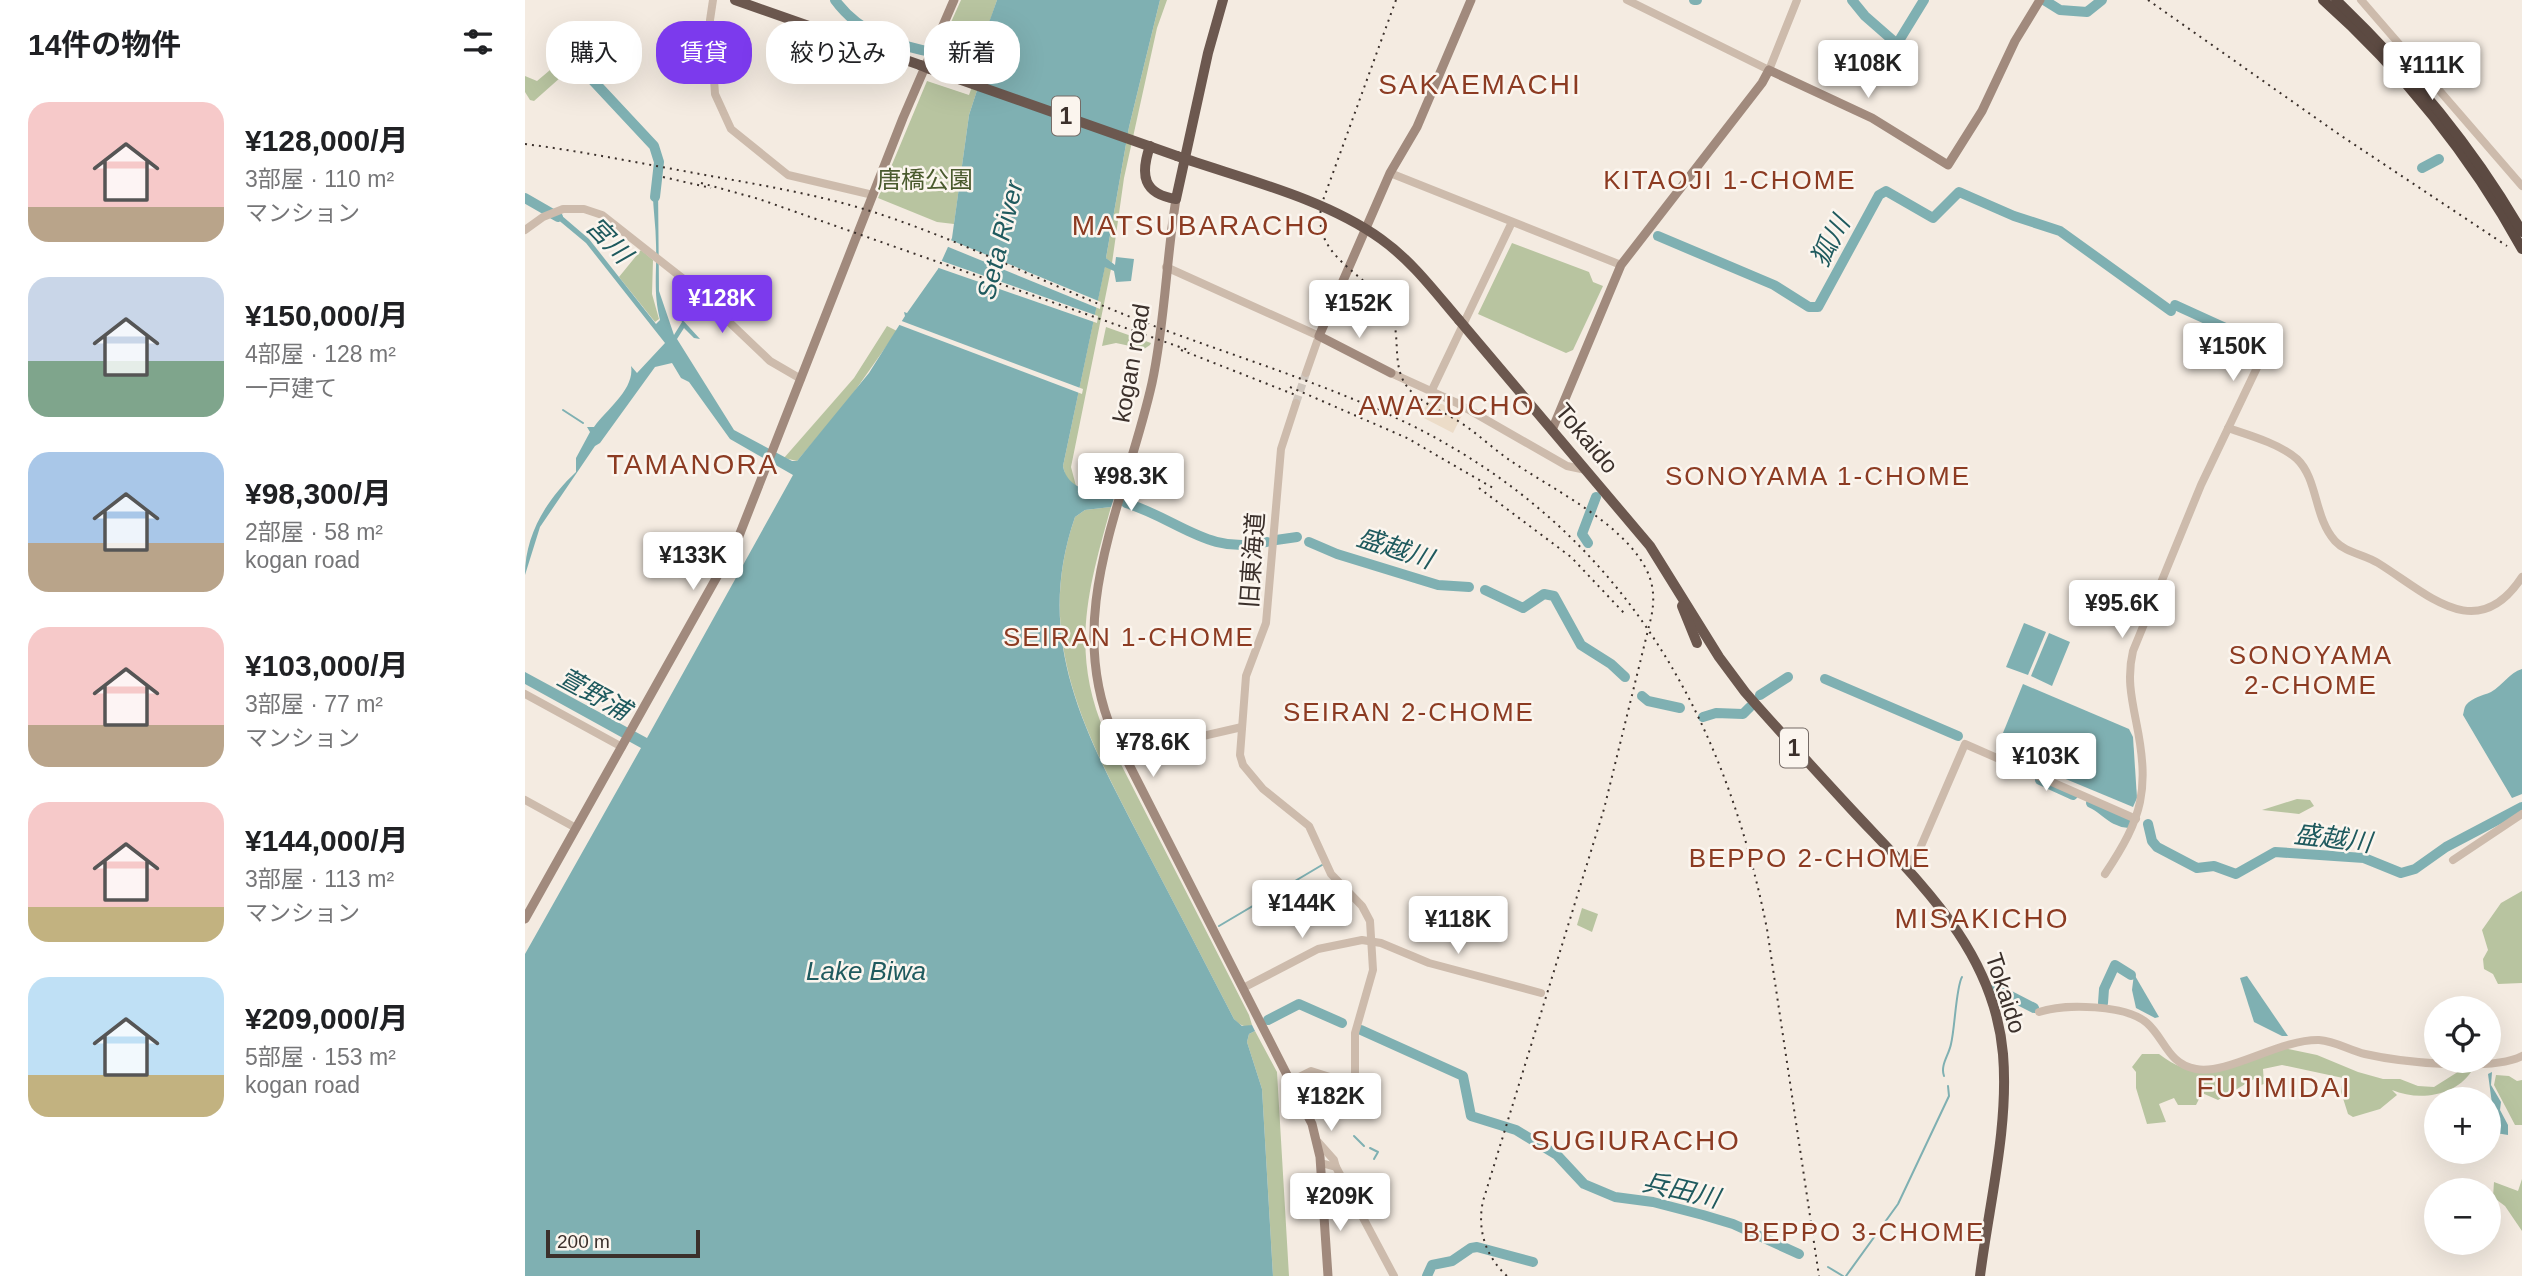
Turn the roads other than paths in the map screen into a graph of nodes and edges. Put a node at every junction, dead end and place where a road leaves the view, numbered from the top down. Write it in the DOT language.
graph roads {
  1 [pos="713,0"];
  2 [pos="954,0"];
  3 [pos="1223,0"];
  4 [pos="1471,0"];
  5 [pos="1627,0"];
  6 [pos="1797,0"];
  7 [pos="2040,0"];
  8 [pos="2323,0"];
  9 [pos="2336,0"];
  10 [pos="2361,0"];
  11 [pos="742,1"];
  12 [pos="1769,71"];
  13 [pos="1150,146"];
  14 [pos="1390,173"];
  15 [pos="2522,186"];
  16 [pos="873,195"];
  17 [pos="1176,199"];
  18 [pos="1513,222"];
  19 [pos="525,230"];
  20 [pos="2522,232"];
  21 [pos="2522,249"];
  22 [pos="1621,265"];
  23 [pos="1166,267"];
  24 [pos="1461,323"];
  25 [pos="1319,336"];
  26 [pos="2265,353"];
  27 [pos="1306,373"];
  28 [pos="1391,373"];
  29 [pos="801,379"];
  30 [pos="1431,392"];
  31 [pos="1296,403"];
  32 [pos="2228,428"];
  33 [pos="1552,430"];
  34 [pos="1586,470"];
  35 [pos="2522,576"];
  36 [pos="1678,590"];
  37 [pos="1701,639"];
  38 [pos="525,694"];
  39 [pos="1242,727"];
  40 [pos="623,745"];
  41 [pos="1127,761"];
  42 [pos="525,800"];
  43 [pos="2522,814"];
  44 [pos="2136,819"];
  45 [pos="576,828"];
  46 [pos="2453,860"];
  47 [pos="1906,867"];
  48 [pos="2105,874"];
  49 [pos="525,919"];
  50 [pos="1373,942"];
  51 [pos="1243,988"];
  52 [pos="1541,993"];
  53 [pos="2039,1012"];
  54 [pos="2522,1056"];
  55 [pos="1291,1081"];
  56 [pos="1318,1142"];
  57 [pos="1321,1163"];
  58 [pos="1336,1167"];
  59 [pos="1328,1276"];
  60 [pos="1394,1276"];
  61 [pos="1980,1276"];
  1 -- 16 [label="street"];
  2 -- 16 [label="main road"];
  3 -- 17 [label="highway"];
  4 -- 14 [label="main road"];
  5 -- 12 [label="street"];
  6 -- 12 [label="street"];
  7 -- 12 [label="main road"];
  8 -- 21 [label="highway"];
  9 -- 20 [label="highway"];
  10 -- 15 [label="street"];
  11 -- 13 [label="highway, Tokaido / 1"];
  12 -- 22 [label="main road"];
  13 -- 17 [label="highway"];
  13 -- 24 [label="highway, Tokaido / 1, bridge"];
  14 -- 18 [label="street"];
  14 -- 25 [label="main road"];
  16 -- 29 [label="main road"];
  17 -- 23 [label="main road, kogan road"];
  18 -- 22 [label="street"];
  18 -- 24 [label="street"];
  19 -- 29 [label="street"];
  22 -- 33 [label="main road"];
  23 -- 25 [label="street"];
  23 -- 41 [label="main road, kogan road"];
  24 -- 30 [label="street"];
  24 -- 33 [label="highway, Tokaido / 1"];
  25 -- 27 [label="street"];
  25 -- 28 [label="main road"];
  26 -- 32 [label="street"];
  28 -- 30 [label="street"];
  29 -- 40 [label="main road"];
  30 -- 34 [label="street"];
  31 -- 39 [label="street, 旧東海道"];
  32 -- 35 [label="street"];
  32 -- 44 [label="street"];
  33 -- 34 [label="highway, Tokaido / 1"];
  34 -- 36 [label="highway, Tokaido / 1"];
  36 -- 37 [label="highway, Tokaido"];
  36 -- 37 [label="highway, Tokaido / 1"];
  37 -- 47 [label="highway, Tokaido / 1"];
  38 -- 40 [label="street"];
  39 -- 41 [label="street"];
  39 -- 50 [label="street, 旧東海道"];
  40 -- 45 [label="main road"];
  41 -- 51 [label="main road, kogan road"];
  42 -- 45 [label="street"];
  43 -- 46 [label="street"];
  44 -- 47 [label="street"];
  44 -- 48 [label="street"];
  45 -- 49 [label="main road"];
  47 -- 61 [label="highway, Tokaido / 1"];
  50 -- 51 [label="street"];
  50 -- 52 [label="street"];
  50 -- 55 [label="street, 旧東海道"];
  51 -- 55 [label="main road, kogan road"];
  53 -- 54 [label="street"];
  55 -- 56 [label="main road, kogan road"];
  56 -- 57 [label="main road, kogan road"];
  56 -- 58 [label="street"];
  57 -- 58 [label="street"];
  57 -- 59 [label="main road, kogan road"];
  58 -- 60 [label="street"];
}
